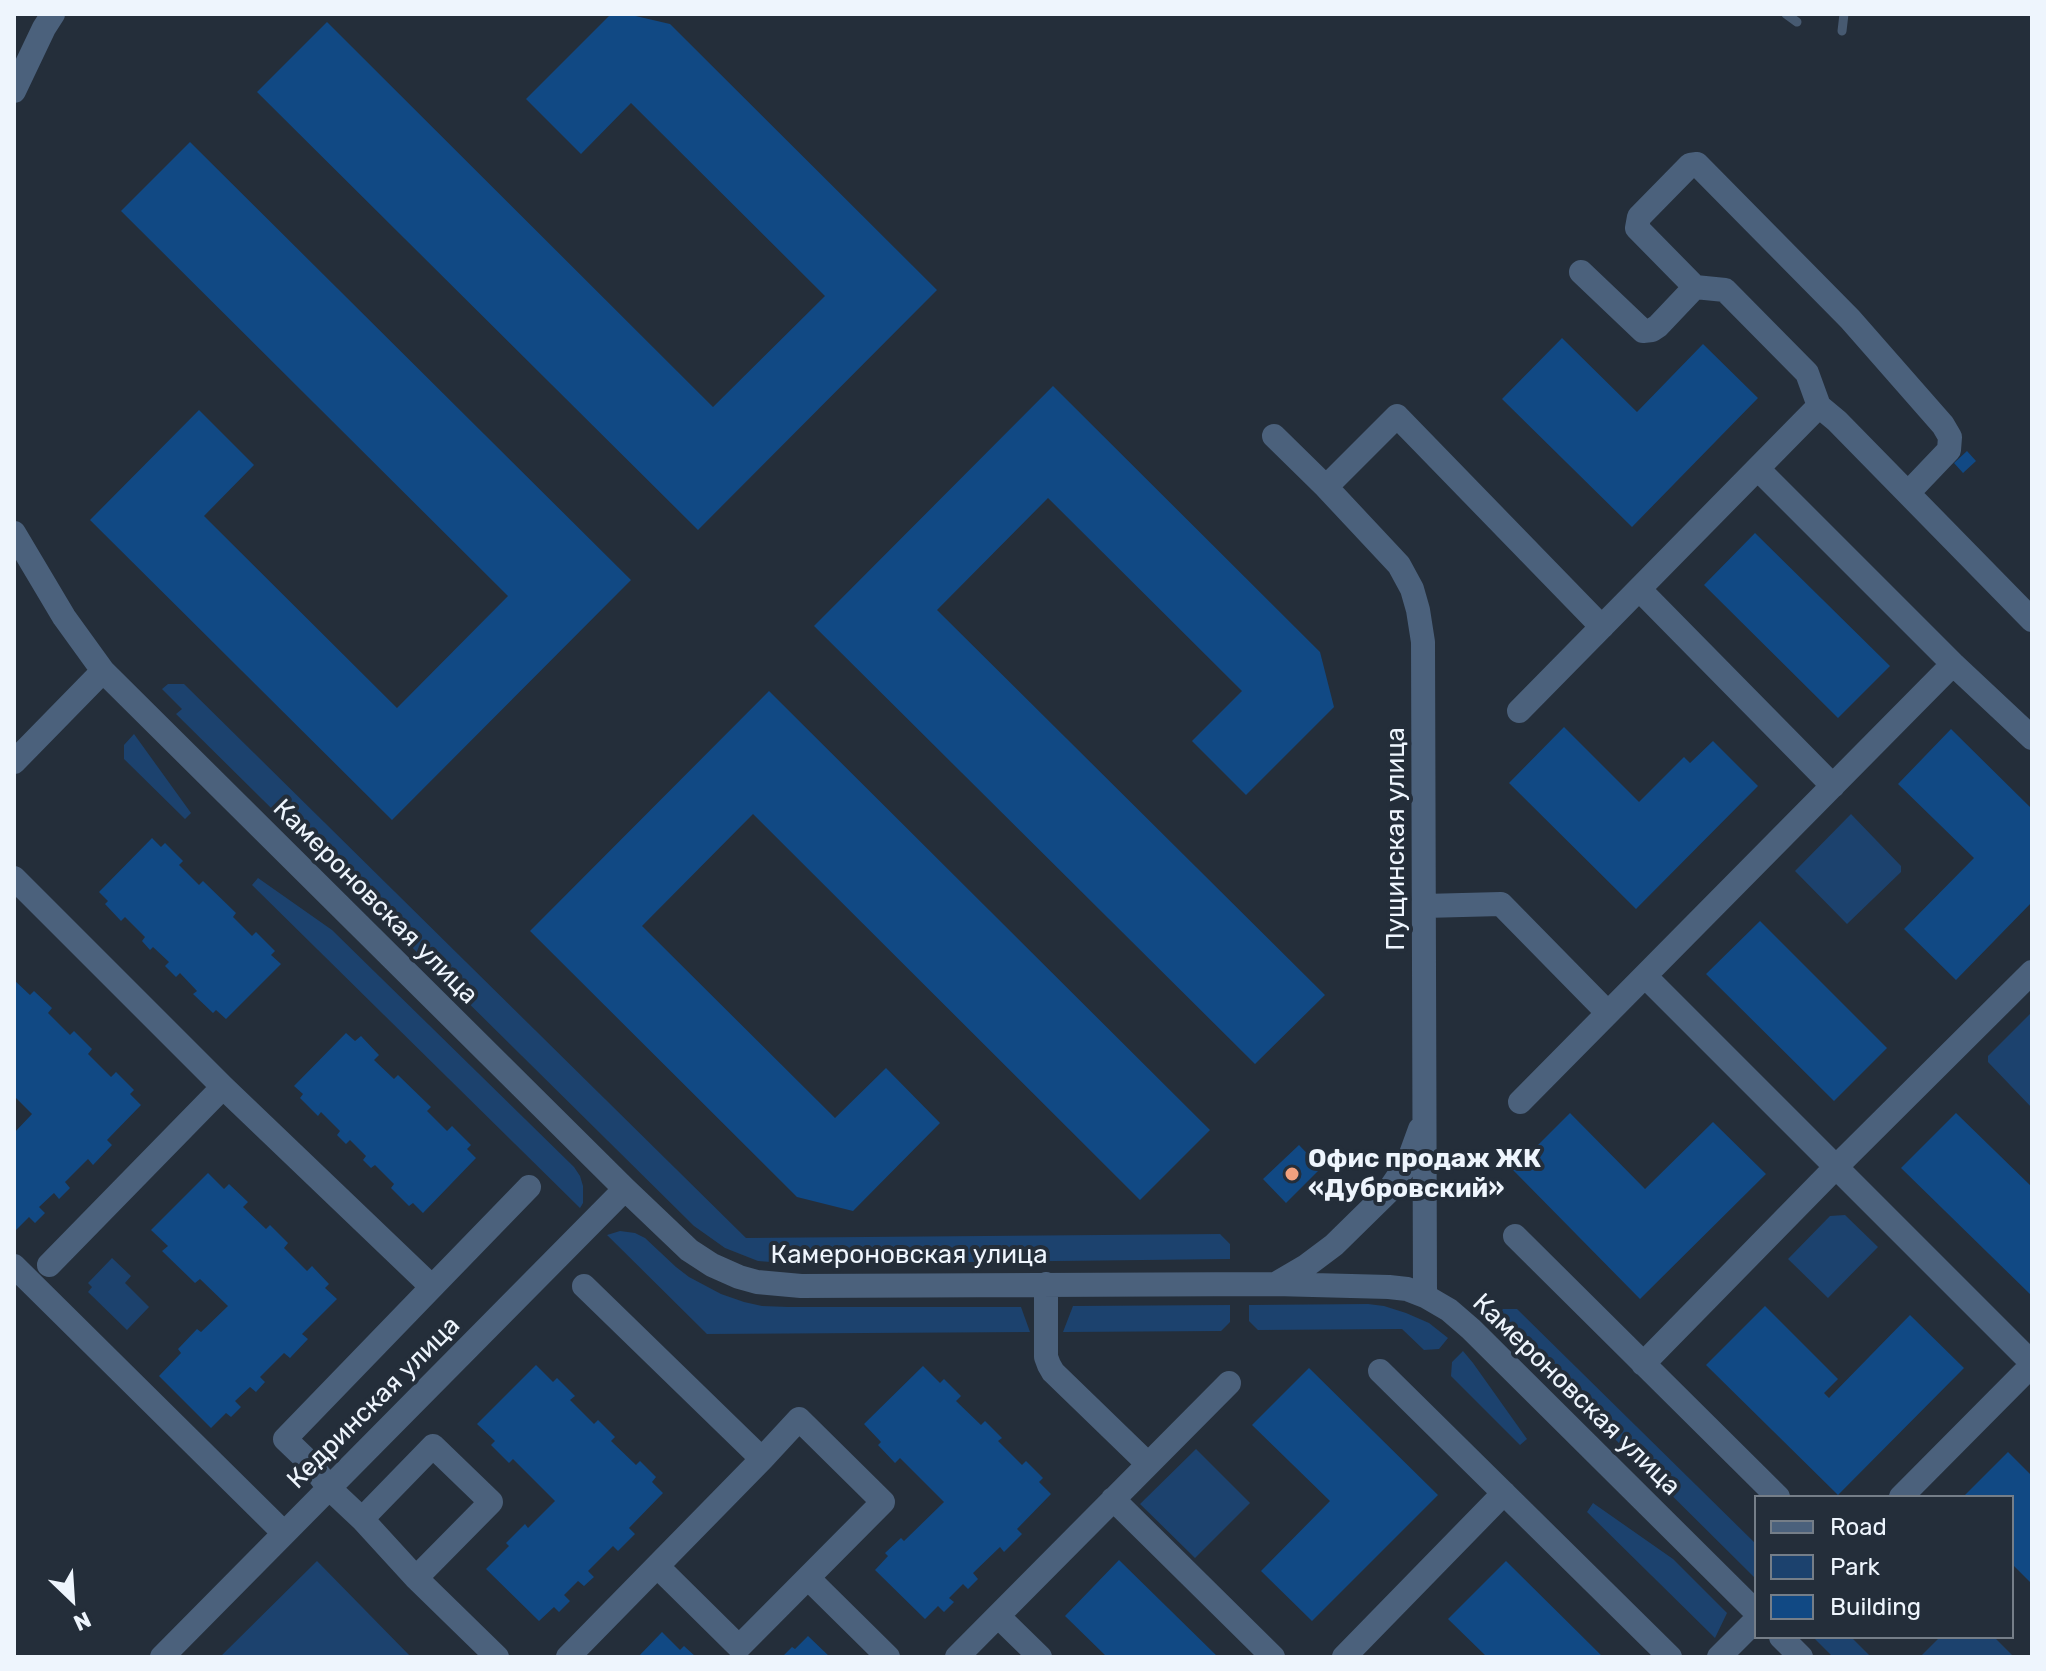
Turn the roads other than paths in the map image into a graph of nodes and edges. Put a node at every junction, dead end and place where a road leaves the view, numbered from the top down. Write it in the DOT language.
graph roads {
  1 [pos="53,14"];
  2 [pos="14,91"];
  3 [pos="1581,272"];
  4 [pos="1695,287"];
  5 [pos="1819,406"];
  6 [pos="1274,436"];
  7 [pos="1758,469"];
  8 [pos="1326,487"];
  9 [pos="1908,493"];
  10 [pos="14,533"];
  11 [pos="1639,589"];
  12 [pos="2032,620"];
  13 [pos="1602,627"];
  14 [pos="1953,664"];
  15 [pos="103,671"];
  16 [pos="1519,711"];
  17 [pos="2032,738"];
  18 [pos="14,762"];
  19 [pos="1833,786"];
  20 [pos="14,878"];
  21 [pos="1424,906"];
  22 [pos="2032,972"];
  23 [pos="1645,976"];
  24 [pos="1608,1013"];
  25 [pos="223,1087"];
  26 [pos="1520,1102"];
  27 [pos="1425,1113"];
  28 [pos="1835,1168"];
  29 [pos="529,1187"];
  30 [pos="625,1189"];
  31 [pos="1515,1236"];
  32 [pos="49,1265"];
  33 [pos="14,1266"];
  34 [pos="1046,1284"];
  35 [pos="1275,1284"];
  36 [pos="584,1286"];
  37 [pos="432,1287"];
  38 [pos="1425,1296"];
  39 [pos="1643,1364"];
  40 [pos="2032,1364"];
  41 [pos="1380,1371"];
  42 [pos="1229,1383"];
  43 [pos="762,1459"];
  44 [pos="1148,1464"];
  45 [pos="329,1488"];
  46 [pos="1504,1493"];
  47 [pos="1776,1495"];
  48 [pos="1903,1495"];
  49 [pos="1113,1499"];
  50 [pos="362,1519"];
  51 [pos="284,1533"];
  52 [pos="658,1567"];
  53 [pos="416,1578"];
  54 [pos="808,1578"];
  55 [pos="1754,1610"];
  56 [pos="998,1616"];
  57 [pos="1754,1622"];
  58 [pos="1783,1639"];
  59 [pos="162,1657"];
  60 [pos="497,1657"];
  61 [pos="568,1657"];
  62 [pos="888,1657"];
  63 [pos="957,1657"];
  64 [pos="1040,1657"];
  65 [pos="1273,1657"];
  66 [pos="1344,1657"];
  67 [pos="1670,1657"];
  68 [pos="1719,1657"];
  69 [pos="1801,1657"];
  1 -- 2 [label="street"];
  3 -- 4 [label="street"];
  4 -- 5 [label="street"];
  4 -- 9 [label="street"];
  5 -- 7 [label="street"];
  5 -- 9 [label="street"];
  6 -- 8 [label="street, Пущинская улица"];
  7 -- 11 [label="street"];
  7 -- 14 [label="street"];
  8 -- 13 [label="street"];
  8 -- 21 [label="street, Пущинская улица"];
  9 -- 12 [label="street"];
  10 -- 15 [label="street, Камероновская улица"];
  11 -- 13 [label="street"];
  11 -- 19 [label="street"];
  13 -- 16 [label="street"];
  14 -- 17 [label="street"];
  14 -- 19 [label="street"];
  15 -- 18 [label="street"];
  15 -- 30 [label="street, Камероновская улица"];
  19 -- 23 [label="street"];
  20 -- 25 [label="street"];
  21 -- 24 [label="street"];
  21 -- 27 [label="street, Пущинская улица"];
  22 -- 28 [label="street"];
  23 -- 24 [label="street"];
  23 -- 28 [label="street"];
  24 -- 26 [label="street"];
  25 -- 32 [label="street"];
  25 -- 37 [label="street"];
  27 -- 35 [label="street"];
  27 -- 38 [label="street, Пущинская улица"];
  28 -- 39 [label="street"];
  28 -- 40 [label="street"];
  29 -- 37 [label="street"];
  30 -- 34 [label="street, Камероновская улица"];
  30 -- 45 [label="street, Кедринская улица"];
  31 -- 39 [label="street"];
  33 -- 51 [label="street"];
  34 -- 35 [label="street, Камероновская улица"];
  34 -- 44 [label="street"];
  35 -- 38 [label="street, Камероновская улица"];
  36 -- 43 [label="street"];
  37 -- 45 [label="street"];
  38 -- 55 [label="street, Камероновская улица"];
  39 -- 47 [label="street"];
  40 -- 48 [label="street"];
  41 -- 46 [label="street"];
  42 -- 44 [label="street"];
  43 -- 52 [label="street"];
  43 -- 54 [label="street"];
  44 -- 49 [label="street"];
  45 -- 50 [label="street"];
  45 -- 51 [label="street, Кедринская улица"];
  46 -- 66 [label="street"];
  46 -- 67 [label="street"];
  49 -- 56 [label="street"];
  49 -- 65 [label="street"];
  50 -- 53 [label="street"];
  50 -- 53 [label="street"];
  51 -- 59 [label="street, Кедринская улица"];
  52 -- 54 [label="street"];
  52 -- 61 [label="street"];
  53 -- 60 [label="street"];
  54 -- 62 [label="street"];
  56 -- 63 [label="street"];
  56 -- 64 [label="street"];
  57 -- 68 [label="street"];
  58 -- 69 [label="street"];
}
